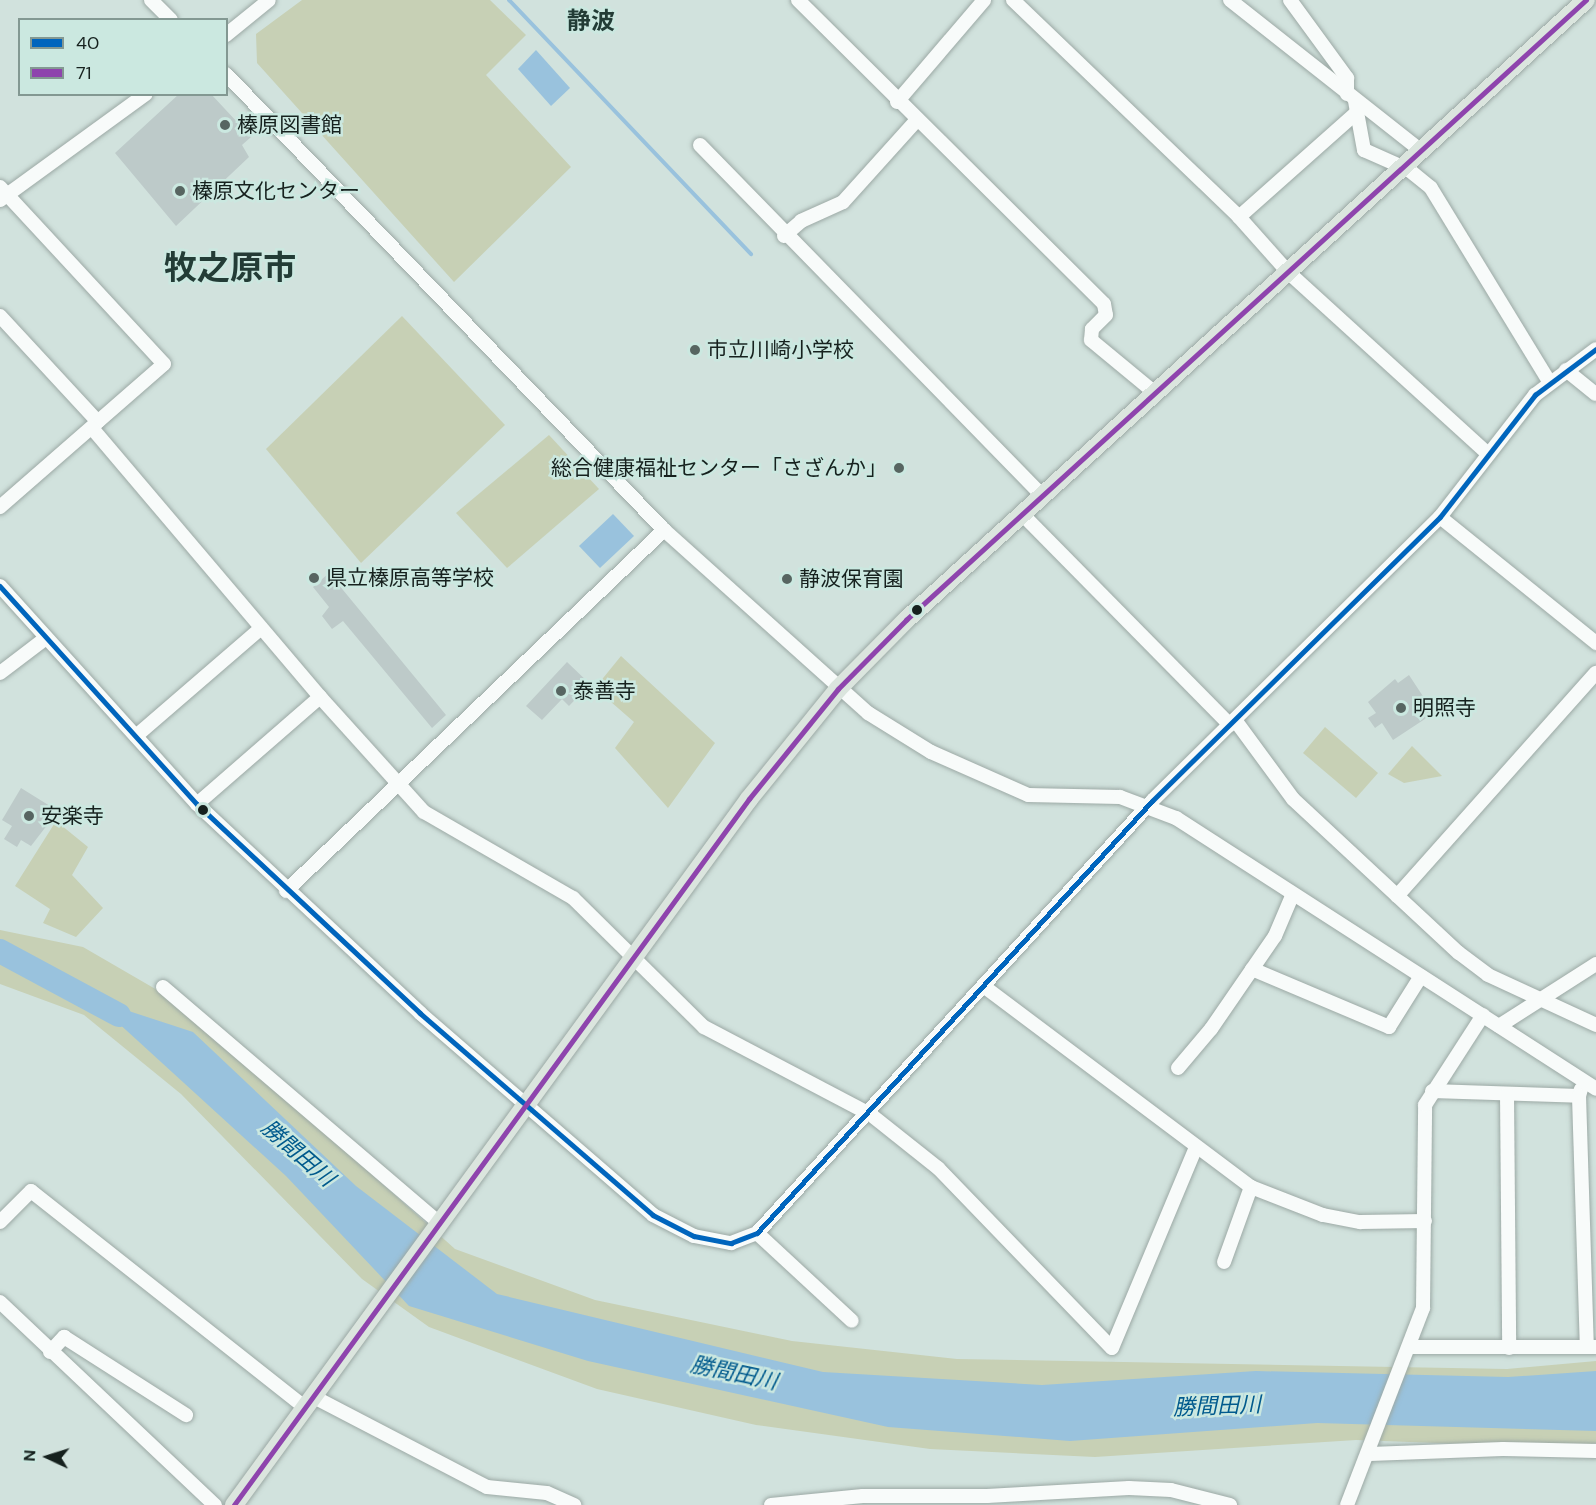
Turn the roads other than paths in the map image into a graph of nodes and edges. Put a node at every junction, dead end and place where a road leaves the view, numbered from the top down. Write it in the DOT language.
graph roads {
  1 [pos="151,0"];
  2 [pos="269,0"];
  3 [pos="798,0"];
  4 [pos="984,0"];
  5 [pos="1013,0"];
  6 [pos="1230,0"];
  7 [pos="1290,0"];
  8 [pos="1586,0"];
  9 [pos="169,18"];
  10 [pos="228,33"];
  11 [pos="228,76"];
  12 [pos="143,96"];
  13 [pos="897,102"];
  14 [pos="1352,103"];
  15 [pos="916,121"];
  16 [pos="700,145"];
  17 [pos="1421,151"];
  18 [pos="1402,168"];
  19 [pos="2,194"];
  20 [pos="1239,217"];
  21 [pos="784,236"];
  22 [pos="1288,272"];
  23 [pos="0,316"];
  24 [pos="1596,349"];
  25 [pos="1566,370"];
  26 [pos="1549,381"];
  27 [pos="1155,393"];
  28 [pos="1596,394"];
  29 [pos="95,425"];
  30 [pos="1488,454"];
  31 [pos="1042,496"];
  32 [pos="0,507"];
  33 [pos="1022,514"];
  34 [pos="1440,518"];
  35 [pos="664,530"];
  36 [pos="0,586"];
  37 [pos="261,628"];
  38 [pos="46,638"];
  39 [pos="1596,643"];
  40 [pos="0,673"];
  41 [pos="1596,673"];
  42 [pos="838,689"];
  43 [pos="320,698"];
  44 [pos="1232,722"];
  45 [pos="136,736"];
  46 [pos="398,787"];
  47 [pos="197,804"];
  48 [pos="1149,804"];
  49 [pos="286,891"];
  50 [pos="1292,896"];
  51 [pos="1397,896"];
  52 [pos="634,961"];
  53 [pos="1596,964"];
  54 [pos="1252,969"];
  55 [pos="1422,976"];
  56 [pos="163,987"];
  57 [pos="986,988"];
  58 [pos="1542,999"];
  59 [pos="1483,1015"];
  60 [pos="1499,1026"];
  61 [pos="1596,1026"];
  62 [pos="1178,1068"];
  63 [pos="1584,1081"];
  64 [pos="1596,1089"];
  65 [pos="1432,1091"];
  66 [pos="1507,1094"];
  67 [pos="1579,1096"];
  68 [pos="528,1107"];
  69 [pos="870,1114"];
  70 [pos="1196,1147"];
  71 [pos="1251,1187"];
  72 [pos="1425,1221"];
  73 [pos="0,1222"];
  74 [pos="439,1223"];
  75 [pos="757,1233"];
  76 [pos="1224,1262"];
  77 [pos="0,1302"];
  78 [pos="852,1321"];
  79 [pos="1591,1347"];
  80 [pos="1509,1348"];
  81 [pos="1410,1350"];
  82 [pos="50,1352"];
  83 [pos="310,1403"];
  84 [pos="186,1415"];
  85 [pos="1596,1451"];
  86 [pos="1370,1454"];
  87 [pos="987,1496"];
  88 [pos="544,1499"];
  89 [pos="215,1505"];
  90 [pos="234,1505"];
  91 [pos="574,1505"];
  92 [pos="771,1505"];
  93 [pos="976,1505"];
  94 [pos="1230,1505"];
  95 [pos="1347,1505"];
  1 -- 9 [label="street"];
  2 -- 10 [label="street"];
  3 -- 13 [label="street"];
  4 -- 13 [label="street"];
  5 -- 20 [label="street"];
  6 -- 14 [label="street"];
  7 -- 14 [label="street"];
  8 -- 17 [label="main road"];
  11 -- 35 [label="street"];
  12 -- 19 [label="street"];
  13 -- 15 [label="street"];
  14 -- 17 [label="street"];
  14 -- 18 [label="street"];
  14 -- 20 [label="street"];
  15 -- 21 [label="street"];
  15 -- 27 [label="street"];
  16 -- 21 [label="street"];
  17 -- 18 [label="main road"];
  18 -- 22 [label="main road"];
  18 -- 26 [label="street"];
  19 -- 29 [label="street"];
  20 -- 22 [label="street"];
  21 -- 31 [label="street"];
  22 -- 27 [label="main road"];
  22 -- 30 [label="street"];
  23 -- 29 [label="street"];
  24 -- 25 [label="street"];
  25 -- 26 [label="street"];
  25 -- 28 [label="street"];
  26 -- 30 [label="street"];
  27 -- 31 [label="main road"];
  29 -- 32 [label="street"];
  29 -- 37 [label="street"];
  30 -- 34 [label="street"];
  31 -- 33 [label="main road"];
  33 -- 42 [label="main road"];
  33 -- 44 [label="street"];
  34 -- 39 [label="street"];
  34 -- 44 [label="street"];
  35 -- 42 [label="street"];
  35 -- 46 [label="street"];
  36 -- 38 [label="street"];
  37 -- 43 [label="street"];
  37 -- 45 [label="street"];
  38 -- 40 [label="street"];
  38 -- 45 [label="street"];
  41 -- 51 [label="street"];
  42 -- 48 [label="street"];
  42 -- 52 [label="main road"];
  43 -- 46 [label="street"];
  43 -- 47 [label="street"];
  44 -- 48 [label="street"];
  44 -- 51 [label="street"];
  45 -- 47 [label="street"];
  46 -- 49 [label="street"];
  46 -- 52 [label="street"];
  47 -- 49 [label="street"];
  48 -- 50 [label="street"];
  48 -- 57 [label="street"];
  49 -- 68 [label="street"];
  50 -- 54 [label="street"];
  50 -- 55 [label="street"];
  51 -- 58 [label="street"];
  52 -- 68 [label="main road"];
  52 -- 69 [label="street"];
  53 -- 58 [label="street"];
  54 -- 55 [label="street"];
  54 -- 62 [label="street"];
  55 -- 59 [label="street"];
  56 -- 74 [label="street"];
  57 -- 69 [label="street"];
  57 -- 70 [label="street"];
  58 -- 60 [label="street"];
  58 -- 61 [label="street"];
  59 -- 60 [label="street"];
  59 -- 65 [label="street"];
  60 -- 63 [label="street"];
  63 -- 64 [label="street"];
  63 -- 67 [label="street"];
  65 -- 66 [label="street"];
  65 -- 72 [label="street"];
  66 -- 67 [label="street"];
  66 -- 80 [label="street"];
  67 -- 79 [label="street"];
  68 -- 74 [label="main road"];
  68 -- 75 [label="street"];
  69 -- 70 [label="street"];
  69 -- 75 [label="street"];
  70 -- 71 [label="street"];
  71 -- 72 [label="street"];
  71 -- 76 [label="street"];
  72 -- 81 [label="street"];
  73 -- 83 [label="street"];
  74 -- 83 [label="main road"];
  75 -- 78 [label="street"];
  77 -- 82 [label="street"];
  79 -- 80 [label="street"];
  80 -- 81 [label="street"];
  81 -- 86 [label="street"];
  82 -- 84 [label="street"];
  82 -- 89 [label="street"];
  83 -- 88 [label="street"];
  83 -- 90 [label="main road"];
  85 -- 86 [label="street"];
  86 -- 95 [label="street"];
  87 -- 92 [label="street"];
  87 -- 93 [label="street"];
  87 -- 94 [label="street"];
  88 -- 91 [label="street"];
}
